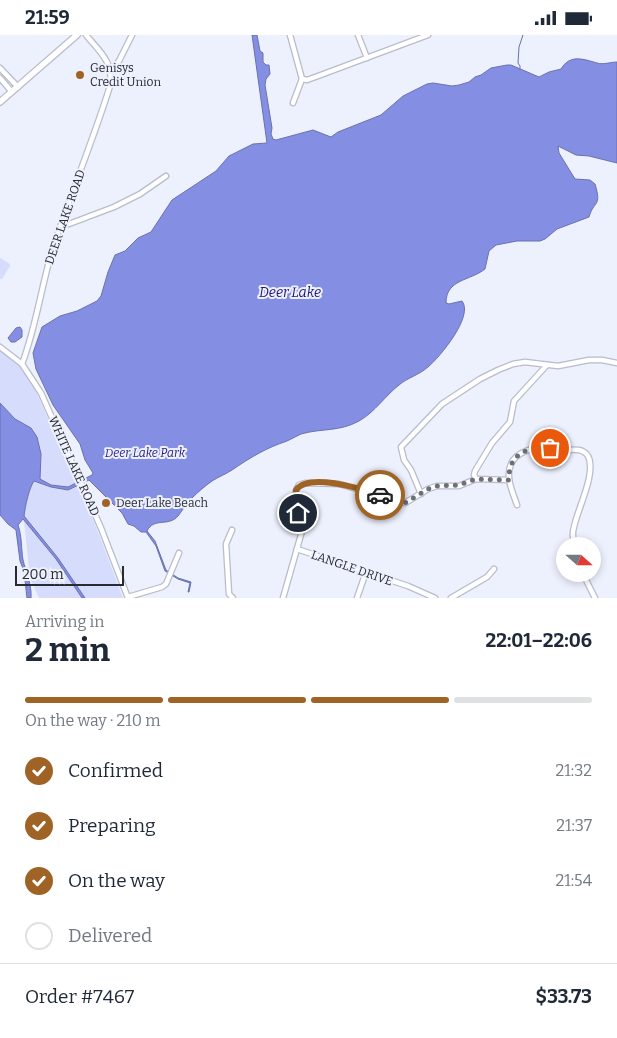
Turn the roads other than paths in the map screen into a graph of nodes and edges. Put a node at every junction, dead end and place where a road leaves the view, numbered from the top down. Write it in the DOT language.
graph roads {
  1 [pos="77,35"];
  2 [pos="86,35"];
  3 [pos="132,35"];
  4 [pos="290,35"];
  5 [pos="358,35"];
  6 [pos="428,35"];
  7 [pos="367,58"];
  8 [pos="0,67"];
  9 [pos="111,70"];
  10 [pos="0,78"];
  11 [pos="302,79"];
  12 [pos="18,87"];
  13 [pos="12,92"];
  14 [pos="0,102"];
  15 [pos="292,103"];
  16 [pos="166,176"];
  17 [pos="62,223"];
  18 [pos="0,347"];
  19 [pos="617,363"];
  20 [pos="22,364"];
  21 [pos="547,365"];
  22 [pos="476,479"];
  23 [pos="509,480"];
  24 [pos="421,494"];
  25 [pos="517,505"];
  26 [pos="232,529"];
  27 [pos="574,537"];
  28 [pos="297,549"];
  29 [pos="179,553"];
  30 [pos="494,569"];
  31 [pos="366,572"];
  32 [pos="588,583"];
  33 [pos="128,597"];
  34 [pos="233,598"];
  35 [pos="283,598"];
  36 [pos="356,598"];
  37 [pos="435,598"];
  38 [pos="451,598"];
  39 [pos="595,598"];
  1 -- 12 [label="main road"];
  2 -- 9 [label="street"];
  3 -- 9 [label="street, DEER LAKE ROAD"];
  4 -- 11 [label="street"];
  5 -- 7 [label="street"];
  6 -- 7 [label="street"];
  7 -- 11 [label="street"];
  8 -- 12 [label="street"];
  9 -- 17 [label="street, DEER LAKE ROAD"];
  10 -- 13 [label="street"];
  11 -- 15 [label="street"];
  12 -- 13 [label="main road"];
  13 -- 14 [label="main road"];
  16 -- 17 [label="street"];
  17 -- 20 [label="street, DEER LAKE ROAD"];
  18 -- 20 [label="street, WHITE LAKE ROAD"];
  19 -- 21 [label="street"];
  20 -- 33 [label="street, WHITE LAKE ROAD"];
  21 -- 22 [label="street"];
  21 -- 24 [label="street"];
  22 -- 23 [label="street"];
  22 -- 24 [label="street"];
  23 -- 25 [label="street"];
  23 -- 27 [label="street"];
  24 -- 28 [label="street"];
  26 -- 34 [label="street"];
  28 -- 31 [label="street, LANGLE DRIVE"];
  28 -- 35 [label="street"];
  29 -- 33 [label="street"];
  30 -- 38 [label="street"];
  31 -- 36 [label="street"];
  31 -- 37 [label="street, LANGLE DRIVE"];
  32 -- 39 [label="street"];
}
